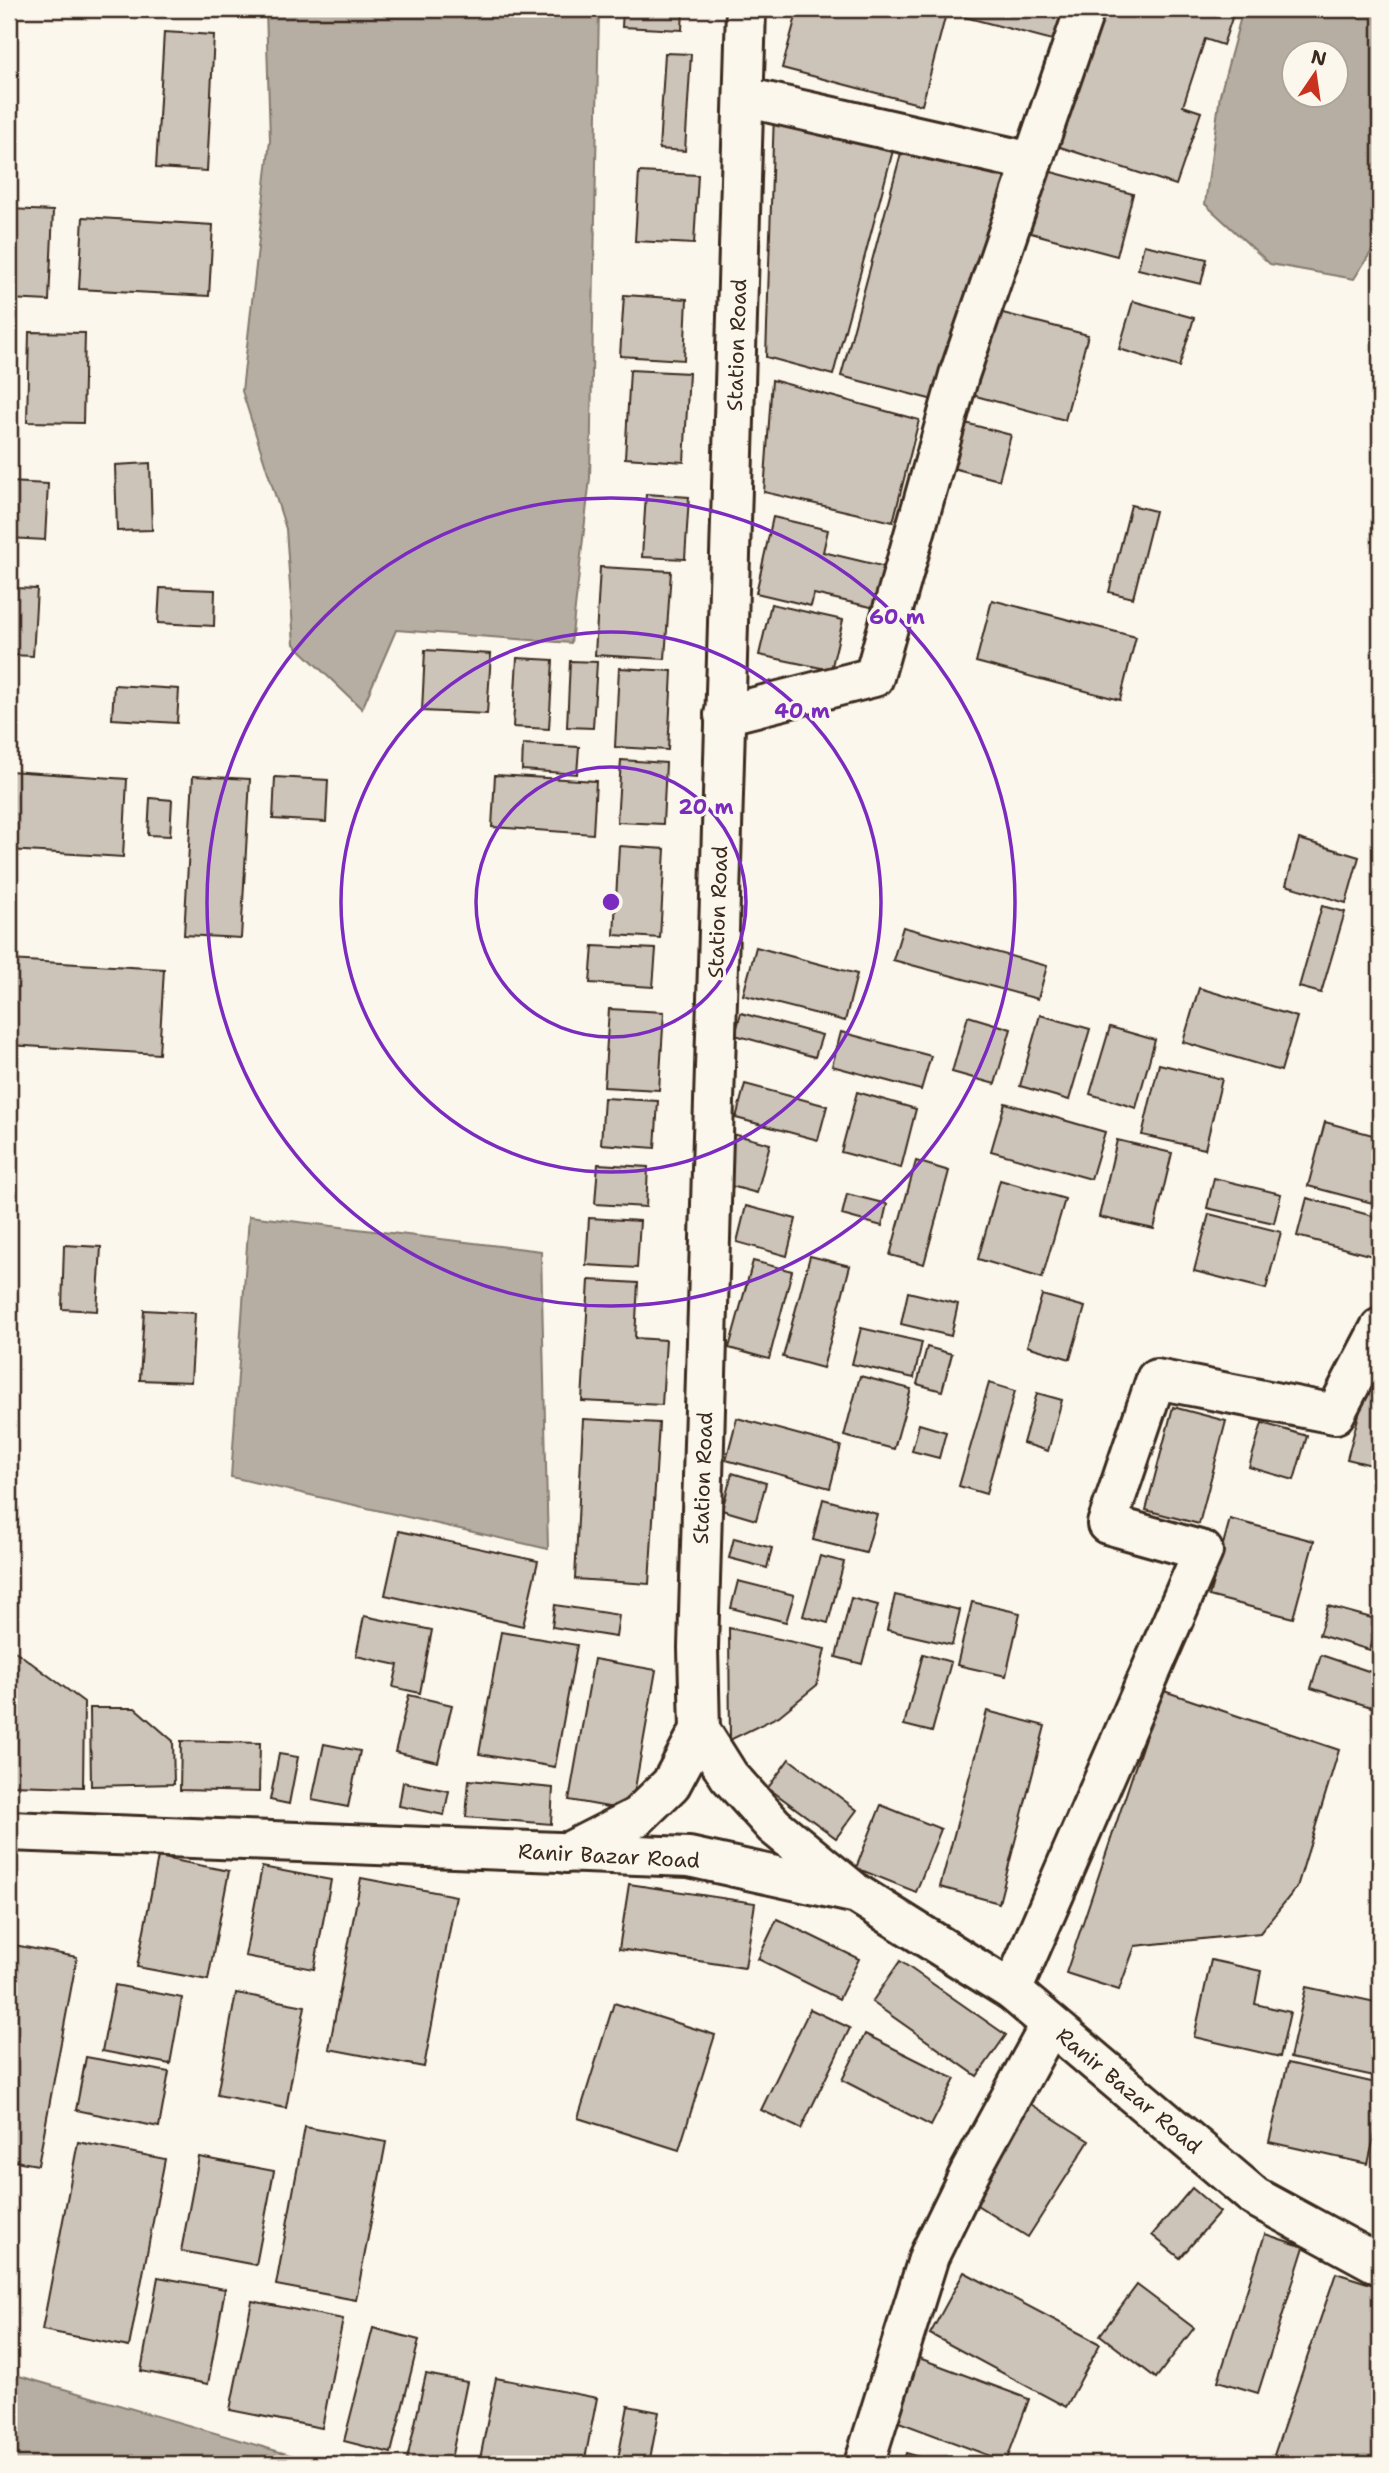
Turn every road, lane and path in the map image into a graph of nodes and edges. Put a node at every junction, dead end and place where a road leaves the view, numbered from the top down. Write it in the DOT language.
graph roads {
  1 [pos="746,9"];
  2 [pos="1085,9"];
  3 [pos="744,97"];
  4 [pos="1032,162"];
  5 [pos="724,715"];
  6 [pos="1380,1328"];
  7 [pos="700,1730"];
  8 [pos="9,1831"];
  9 [pos="566,1853"];
  10 [pos="857,1894"];
  11 [pos="1012,1991"];
  12 [pos="1050,2025"];
  13 [pos="1380,2265"];
  14 [pos="864,2464"];
  1 -- 3 [label="street, Station Road"];
  2 -- 4 [label="street"];
  3 -- 4 [label="street"];
  3 -- 5 [label="street, Station Road"];
  4 -- 5 [label="street"];
  5 -- 7 [label="street, Station Road"];
  6 -- 11 [label="street"];
  7 -- 9 [label="street, Station Road"];
  7 -- 10 [label="street"];
  8 -- 9 [label="street, Ranir Bazar Road"];
  9 -- 10 [label="street, Ranir Bazar Road"];
  10 -- 11 [label="street, Ranir Bazar Road"];
  11 -- 12 [label="street, Ranir Bazar Road"];
  12 -- 13 [label="street, Ranir Bazar Road"];
  12 -- 14 [label="street"];
}
